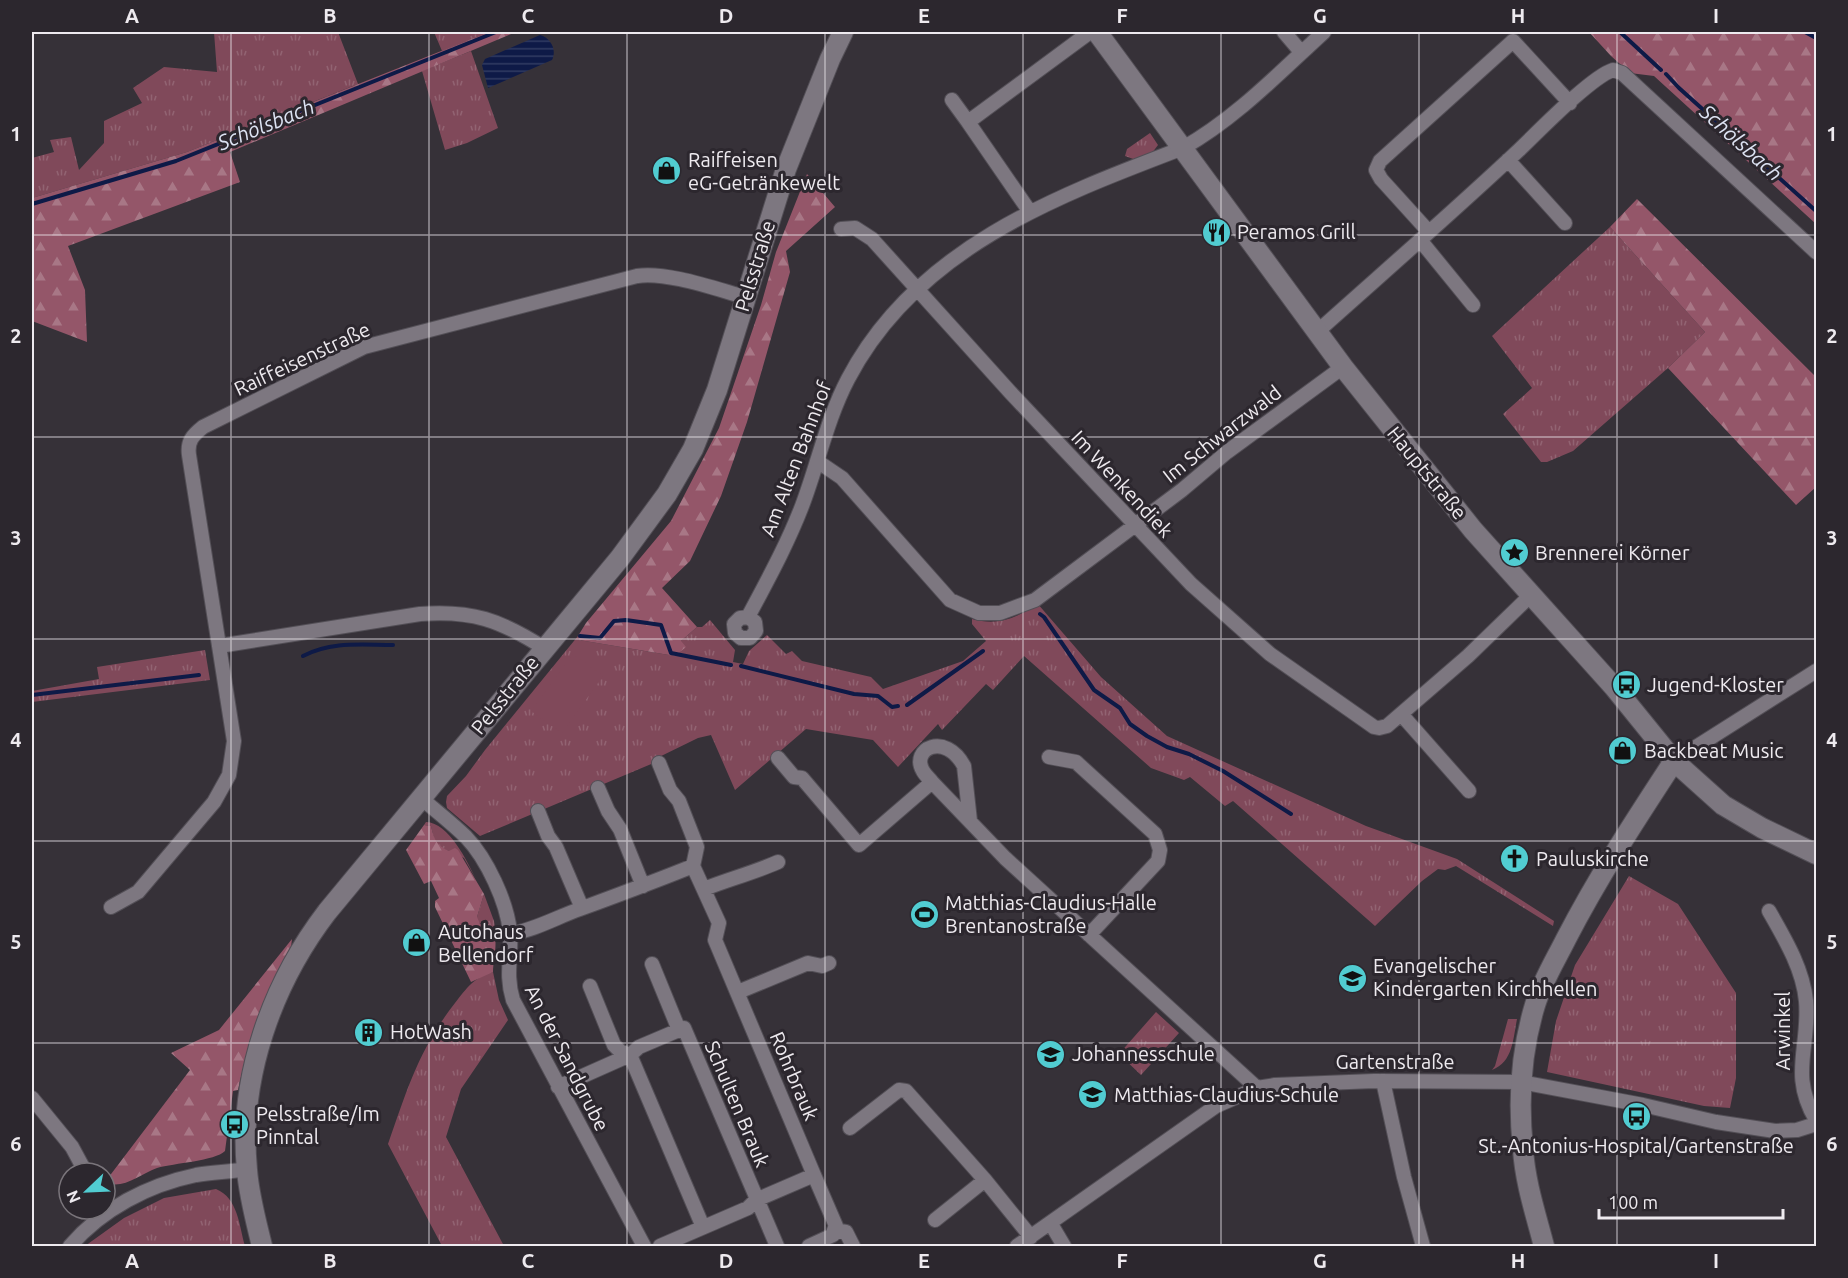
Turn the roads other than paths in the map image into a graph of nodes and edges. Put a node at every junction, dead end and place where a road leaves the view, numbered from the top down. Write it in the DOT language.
graph roads {
  1 [pos="843,32"];
  2 [pos="1090,32"];
  3 [pos="1097,32"];
  4 [pos="1284,32"];
  5 [pos="1324,32"];
  6 [pos="1301,52"];
  7 [pos="952,100"];
  8 [pos="1570,103"];
  9 [pos="968,122"];
  10 [pos="1183,148"];
  11 [pos="1508,160"];
  12 [pos="1030,212"];
  13 [pos="1565,224"];
  14 [pos="841,229"];
  15 [pos="1425,236"];
  16 [pos="1816,252"];
  17 [pos="915,288"];
  18 [pos="745,297"];
  19 [pos="1473,305"];
  20 [pos="1318,331"];
  21 [pos="1343,367"];
  22 [pos="818,461"];
  23 [pos="1135,525"];
  24 [pos="1531,595"];
  25 [pos="748,616"];
  26 [pos="219,646"];
  27 [pos="544,648"];
  28 [pos="1816,671"];
  29 [pos="1401,714"];
  30 [pos="1050,757"];
  31 [pos="778,758"];
  32 [pos="1674,761"];
  33 [pos="658,763"];
  34 [pos="932,782"];
  35 [pos="598,788"];
  36 [pos="1469,791"];
  37 [pos="421,798"];
  38 [pos="538,812"];
  39 [pos="970,821"];
  40 [pos="1816,854"];
  41 [pos="778,862"];
  42 [pos="693,866"];
  43 [pos="643,886"];
  44 [pos="704,889"];
  45 [pos="111,907"];
  46 [pos="582,908"];
  47 [pos="1769,911"];
  48 [pos="510,934"];
  49 [pos="1089,935"];
  50 [pos="829,963"];
  51 [pos="652,964"];
  52 [pos="590,986"];
  53 [pos="738,992"];
  54 [pos="679,1030"];
  55 [pos="630,1055"];
  56 [pos="1383,1081"];
  57 [pos="1521,1082"];
  58 [pos="558,1087"];
  59 [pos="1257,1088"];
  60 [pos="32,1098"];
  61 [pos="1816,1122"];
  62 [pos="850,1128"];
  63 [pos="80,1161"];
  64 [pos="247,1169"];
  65 [pos="814,1175"];
  66 [pos="985,1180"];
  67 [pos="756,1200"];
  68 [pos="117,1204"];
  69 [pos="935,1220"];
  70 [pos="97,1221"];
  71 [pos="1051,1224"];
  72 [pos="703,1227"];
  73 [pos="834,1230"];
  74 [pos="1031,1237"];
  75 [pos="70,1246"];
  76 [pos="262,1246"];
  77 [pos="644,1246"];
  78 [pos="660,1246"];
  79 [pos="777,1246"];
  80 [pos="809,1246"];
  81 [pos="853,1246"];
  82 [pos="1017,1246"];
  83 [pos="1064,1246"];
  84 [pos="1423,1246"];
  85 [pos="1544,1246"];
  1 -- 18 [label="street, Pelsstraße"];
  2 -- 9 [label="street"];
  3 -- 10 [label="street, Hauptstraße"];
  4 -- 6 [label="street"];
  5 -- 6 [label="street, Am Alten Bahnhof"];
  6 -- 10 [label="street, Am Alten Bahnhof"];
  7 -- 9 [label="street"];
  8 -- 11 [label="street"];
  8 -- 15 [label="street"];
  8 -- 16 [label="street"];
  9 -- 12 [label="street"];
  10 -- 12 [label="street, Am Alten Bahnhof"];
  10 -- 20 [label="street, Hauptstraße"];
  11 -- 13 [label="street"];
  11 -- 15 [label="street"];
  12 -- 17 [label="street, Am Alten Bahnhof"];
  14 -- 17 [label="street, Im Wenkendiek"];
  15 -- 19 [label="street"];
  15 -- 20 [label="street"];
  17 -- 22 [label="street, Am Alten Bahnhof"];
  17 -- 23 [label="street, Im Wenkendiek"];
  18 -- 26 [label="street, Raiffeisenstraße"];
  18 -- 27 [label="street, Pelsstraße"];
  20 -- 21 [label="street, Hauptstraße"];
  21 -- 23 [label="street, Im Schwarzwald"];
  21 -- 24 [label="street, Hauptstraße"];
  22 -- 23 [label="street, Im Schwarzwald"];
  22 -- 25 [label="street, Am Alten Bahnhof"];
  23 -- 29 [label="street, Im Wenkendiek"];
  24 -- 29 [label="street, Im Wenkendiek"];
  24 -- 32 [label="street, Hauptstraße"];
  26 -- 27 [label="street"];
  26 -- 45 [label="street, Raiffeisenstraße"];
  27 -- 37 [label="street, Pelsstraße"];
  28 -- 32 [label="street"];
  29 -- 36 [label="street"];
  30 -- 49 [label="street"];
  31 -- 34 [label="street"];
  32 -- 40 [label="street, Hauptstraße"];
  32 -- 57 [label="street"];
  33 -- 42 [label="street, Rohrbrauk"];
  34 -- 39 [label="street"];
  34 -- 39 [label="street"];
  35 -- 43 [label="street"];
  37 -- 48 [label="street, An der Sandgrube"];
  37 -- 64 [label="street, Pelsstraße"];
  38 -- 46 [label="street"];
  39 -- 49 [label="street"];
  41 -- 44 [label="street"];
  42 -- 43 [label="street"];
  42 -- 44 [label="street, Rohrbrauk"];
  43 -- 46 [label="street"];
  44 -- 53 [label="street, Rohrbrauk"];
  46 -- 48 [label="street"];
  47 -- 61 [label="street, Arwinkel"];
  48 -- 58 [label="street, An der Sandgrube"];
  49 -- 59 [label="street"];
  50 -- 53 [label="street"];
  51 -- 54 [label="street, Schulten Brauk"];
  52 -- 55 [label="street"];
  53 -- 65 [label="street, Rohrbrauk"];
  54 -- 55 [label="street, Schulten Brauk"];
  54 -- 67 [label="street, Schulten Brauk"];
  55 -- 58 [label="street, Schulten Brauk"];
  55 -- 72 [label="street"];
  56 -- 57 [label="street, Gartenstraße"];
  56 -- 59 [label="street, Gartenstraße"];
  56 -- 84 [label="street"];
  57 -- 61 [label="street, Gartenstraße"];
  57 -- 85 [label="street"];
  58 -- 77 [label="street, An der Sandgrube"];
  59 -- 71 [label="street, Gartenstraße"];
  60 -- 63 [label="street"];
  62 -- 66 [label="street"];
  64 -- 68 [label="street"];
  64 -- 76 [label="street, Pelsstraße"];
  65 -- 67 [label="street"];
  65 -- 73 [label="street, Rohrbrauk"];
  66 -- 69 [label="street"];
  66 -- 74 [label="street"];
  67 -- 72 [label="street"];
  67 -- 79 [label="street"];
  70 -- 75 [label="street"];
  71 -- 74 [label="street, Gartenstraße"];
  71 -- 83 [label="street"];
  72 -- 78 [label="street"];
  73 -- 80 [label="street"];
  73 -- 81 [label="street"];
  74 -- 82 [label="street, Gartenstraße"];
}
